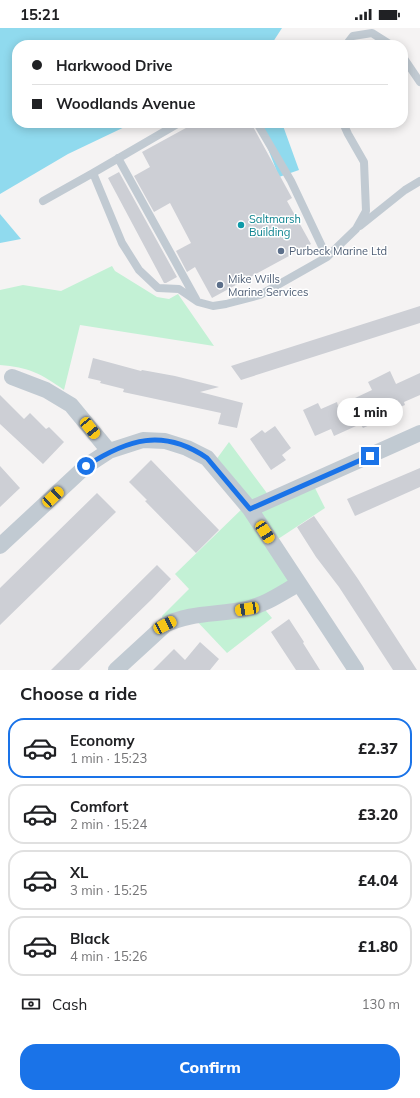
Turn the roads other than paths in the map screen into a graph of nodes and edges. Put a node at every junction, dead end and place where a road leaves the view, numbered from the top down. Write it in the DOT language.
graph roads {
  1 [pos="350,40"];
  2 [pos="383,40"];
  3 [pos="408,64"];
  4 [pos="420,82"];
  5 [pos="170,128"];
  6 [pos="260,128"];
  7 [pos="346,128"];
  8 [pos="118,158"];
  9 [pos="93,173"];
  10 [pos="420,181"];
  11 [pos="43,201"];
  12 [pos="356,229"];
  13 [pos="327,257"];
  14 [pos="198,302"];
  15 [pos="12,377"];
  16 [pos="420,433"];
  17 [pos="109,451"];
  18 [pos="250,509"];
  19 [pos="0,546"];
  20 [pos="298,584"];
  21 [pos="116,670"];
  22 [pos="356,670"];
  1 -- 2 [label="lane"];
  3 -- 4 [label="lane"];
  5 -- 8 [label="lane"];
  6 -- 13 [label="lane"];
  7 -- 12 [label="lane"];
  8 -- 9 [label="lane"];
  8 -- 14 [label="lane"];
  9 -- 11 [label="lane"];
  9 -- 14 [label="lane"];
  10 -- 12 [label="lane"];
  12 -- 13 [label="lane"];
  13 -- 14 [label="lane"];
  15 -- 17 [label="street"];
  16 -- 18 [label="street"];
  17 -- 18 [label="street"];
  17 -- 19 [label="street"];
  18 -- 20 [label="street"];
  20 -- 21 [label="street"];
  20 -- 22 [label="street"];
}
